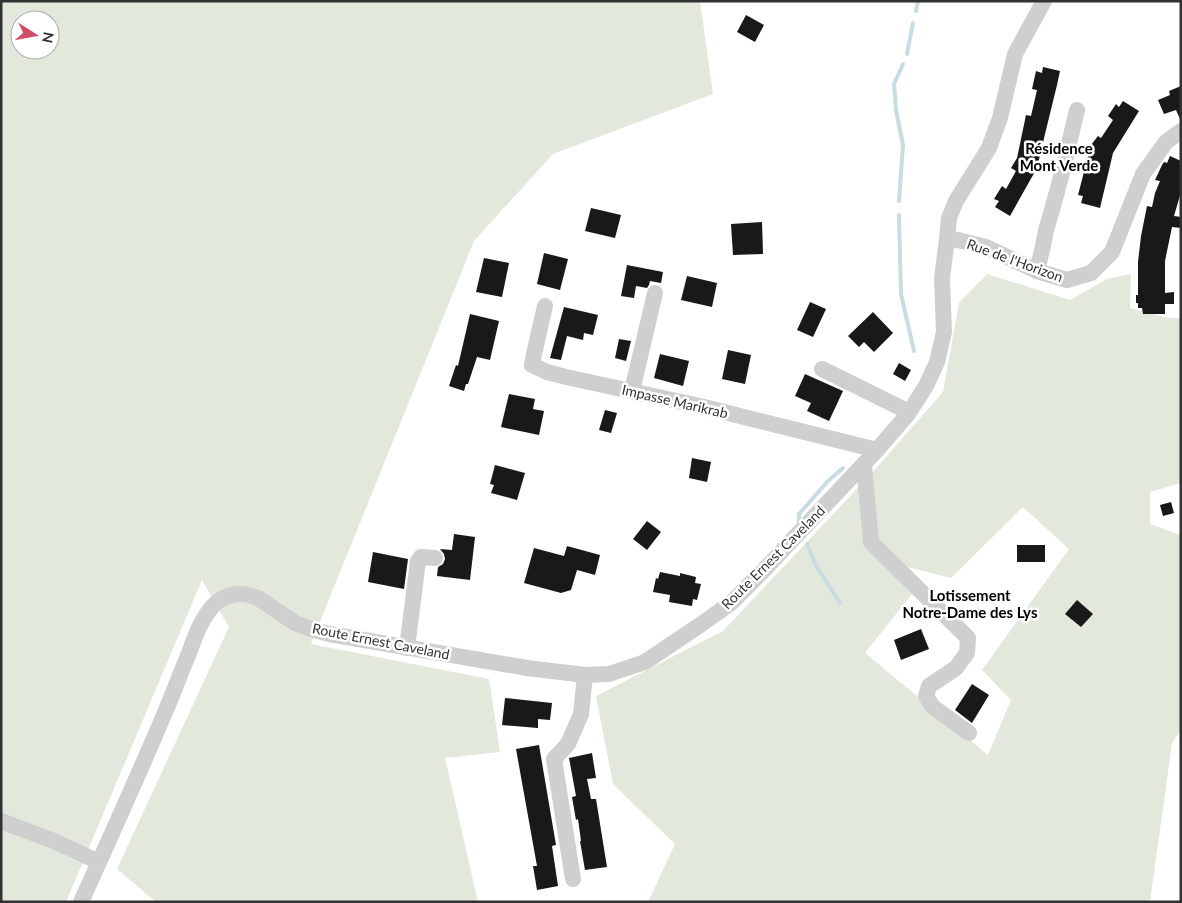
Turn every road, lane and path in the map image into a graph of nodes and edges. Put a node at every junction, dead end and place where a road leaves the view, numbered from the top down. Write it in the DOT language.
graph roads {
  1 [pos="1044,1"];
  2 [pos="1077,110"];
  3 [pos="1181,131"];
  4 [pos="947,239"];
  5 [pos="1037,271"];
  6 [pos="655,293"];
  7 [pos="545,306"];
  8 [pos="822,369"];
  9 [pos="632,392"];
  10 [pos="908,414"];
  11 [pos="877,450"];
  12 [pos="864,464"];
  13 [pos="435,558"];
  14 [pos="407,648"];
  15 [pos="585,675"];
  16 [pos="969,733"];
  17 [pos="1,821"];
  18 [pos="99,862"];
  19 [pos="573,879"];
  20 [pos="82,902"];
  1 -- 4 [label="street, Route Ernest Caveland"];
  2 -- 5 [label="street"];
  3 -- 5 [label="street, Rue de l'Horizon"];
  4 -- 5 [label="street, Rue de l'Horizon"];
  4 -- 10 [label="street, Route Ernest Caveland"];
  6 -- 9 [label="street"];
  7 -- 9 [label="street, Impasse Marikrab"];
  8 -- 10 [label="street"];
  9 -- 11 [label="street, Impasse Marikrab"];
  10 -- 11 [label="street, Route Ernest Caveland"];
  11 -- 12 [label="street, Route Ernest Caveland"];
  12 -- 15 [label="street, Route Ernest Caveland"];
  12 -- 16 [label="street"];
  13 -- 14 [label="street"];
  14 -- 15 [label="street, Route Ernest Caveland"];
  14 -- 18 [label="street, Route Ernest Caveland"];
  15 -- 19 [label="street"];
  17 -- 18 [label="street"];
  18 -- 20 [label="street, Route Ernest Caveland"];
}
